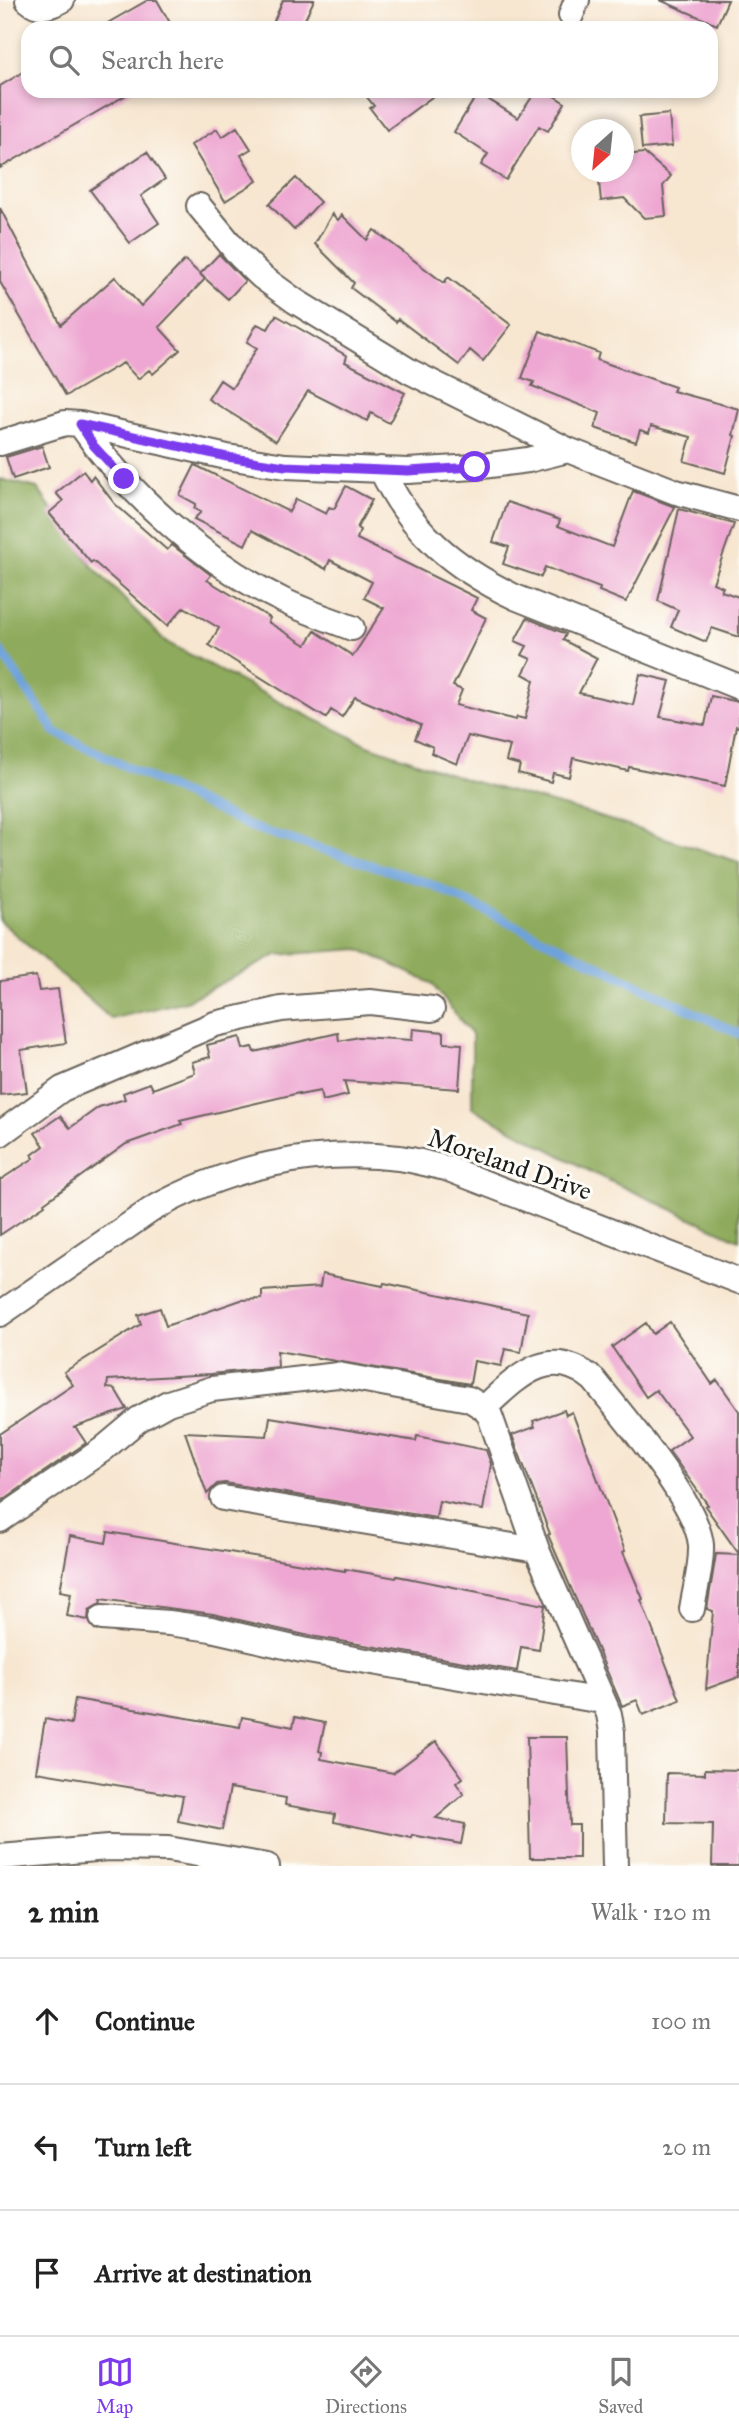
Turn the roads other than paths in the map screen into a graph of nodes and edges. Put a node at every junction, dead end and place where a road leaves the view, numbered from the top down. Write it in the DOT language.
graph roads {
  1 [pos="28,0"];
  2 [pos="62,0"];
  3 [pos="199,206"];
  4 [pos="80,424"];
  5 [pos="0,443"];
  6 [pos="568,450"];
  7 [pos="381,470"];
  8 [pos="739,509"];
  9 [pos="352,628"];
  10 [pos="739,687"];
  11 [pos="432,1009"];
  12 [pos="0,1134"];
  13 [pos="739,1281"];
  14 [pos="0,1314"];
  15 [pos="484,1408"];
  16 [pos="223,1498"];
  17 [pos="0,1520"];
  18 [pos="537,1550"];
  19 [pos="692,1609"];
  20 [pos="102,1618"];
  21 [pos="602,1701"];
  22 [pos="0,1857"];
  23 [pos="267,1866"];
  24 [pos="615,1866"];
  1 -- 2 [label="street"];
  3 -- 6 [label="street"];
  4 -- 5 [label="street"];
  4 -- 7 [label="street"];
  4 -- 9 [label="street"];
  6 -- 7 [label="street"];
  6 -- 8 [label="street"];
  7 -- 10 [label="street"];
  11 -- 12 [label="street"];
  13 -- 14 [label="street, Moreland Drive"];
  15 -- 17 [label="street"];
  15 -- 18 [label="street"];
  15 -- 19 [label="street"];
  16 -- 18 [label="street"];
  18 -- 21 [label="street"];
  20 -- 21 [label="street"];
  21 -- 24 [label="street"];
  22 -- 23 [label="street"];
}
